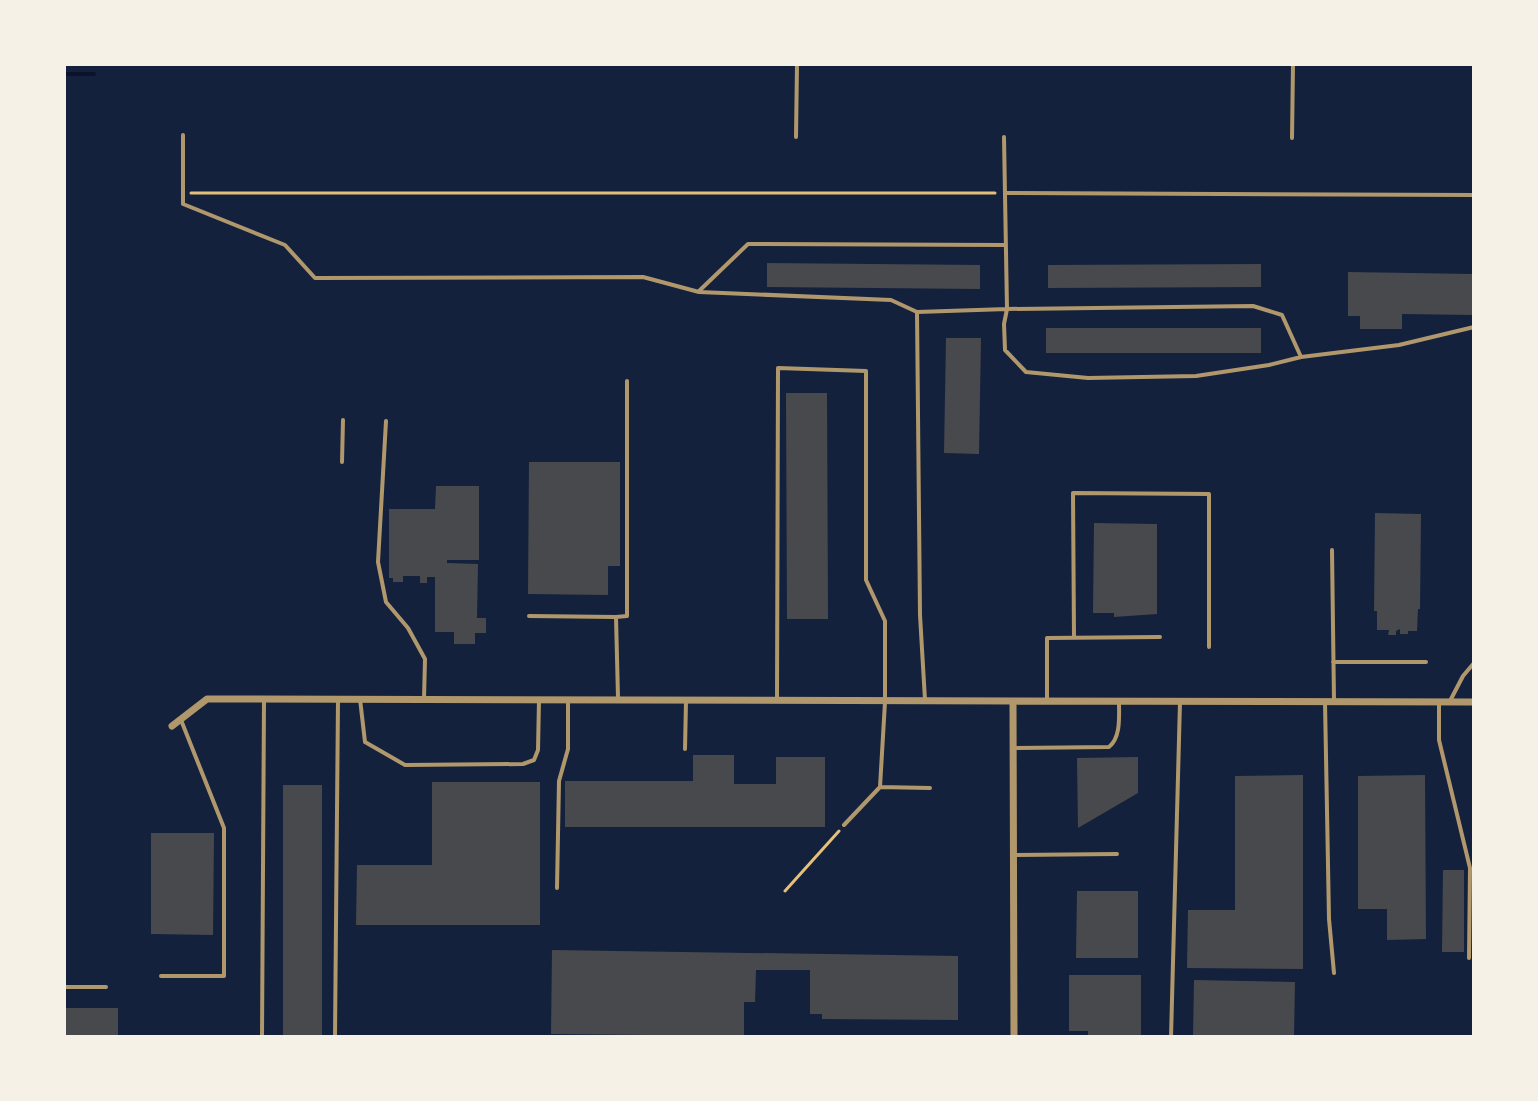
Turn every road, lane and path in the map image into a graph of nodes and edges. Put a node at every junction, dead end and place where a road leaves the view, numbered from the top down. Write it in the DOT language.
graph roads {
  1 [pos="797,64"];
  2 [pos="1293,64"];
  3 [pos="183,135"];
  4 [pos="796,137"];
  5 [pos="1004,137"];
  6 [pos="1292,138"];
  7 [pos="183,193"];
  8 [pos="1005,193"];
  9 [pos="1474,195"];
  10 [pos="1006,245"];
  11 [pos="699,292"];
  12 [pos="1007,309"];
  13 [pos="917,312"];
  14 [pos="1474,327"];
  15 [pos="1301,357"];
  16 [pos="627,381"];
  17 [pos="343,420"];
  18 [pos="386,421"];
  19 [pos="342,462"];
  20 [pos="1332,550"];
  21 [pos="529,616"];
  22 [pos="616,617"];
  23 [pos="1074,637"];
  24 [pos="1160,637"];
  25 [pos="1209,647"];
  26 [pos="1333,662"];
  27 [pos="1426,662"];
  28 [pos="1474,663"];
  29 [pos="264,698"];
  30 [pos="338,699"];
  31 [pos="360,699"];
  32 [pos="424,699"];
  33 [pos="539,700"];
  34 [pos="568,700"];
  35 [pos="618,700"];
  36 [pos="686,701"];
  37 [pos="777,701"];
  38 [pos="885,702"];
  39 [pos="925,702"];
  40 [pos="1013,702"];
  41 [pos="1047,702"];
  42 [pos="1119,702"];
  43 [pos="1180,702"];
  44 [pos="1329,702"];
  45 [pos="1439,702"];
  46 [pos="1449,702"];
  47 [pos="1474,702"];
  48 [pos="181,720"];
  49 [pos="172,726"];
  50 [pos="1013,748"];
  51 [pos="685,749"];
  52 [pos="880,787"];
  53 [pos="930,788"];
  54 [pos="844,825"];
  55 [pos="1117,854"];
  56 [pos="1014,855"];
  57 [pos="557,888"];
  58 [pos="785,891"];
  59 [pos="1469,958"];
  60 [pos="1334,973"];
  61 [pos="161,976"];
  62 [pos="64,987"];
  63 [pos="106,987"];
  64 [pos="262,1037"];
  65 [pos="335,1037"];
  66 [pos="1014,1037"];
  67 [pos="1171,1037"];
  1 -- 4 [label="lane"];
  2 -- 6 [label="lane"];
  3 -- 7 [label="lane"];
  5 -- 8 [label="lane"];
  7 -- 8 [label="path"];
  7 -- 11 [label="lane"];
  8 -- 9 [label="lane"];
  8 -- 10 [label="lane"];
  10 -- 11 [label="lane"];
  10 -- 12 [label="lane"];
  11 -- 13 [label="lane"];
  12 -- 13 [label="lane"];
  12 -- 15 [label="lane"];
  12 -- 15 [label="lane"];
  13 -- 39 [label="lane"];
  14 -- 15 [label="lane"];
  16 -- 22 [label="lane"];
  17 -- 19 [label="lane"];
  18 -- 32 [label="lane"];
  20 -- 26 [label="lane"];
  21 -- 22 [label="lane"];
  22 -- 35 [label="lane"];
  23 -- 24 [label="lane"];
  23 -- 25 [label="lane"];
  23 -- 41 [label="lane"];
  26 -- 27 [label="lane"];
  26 -- 44 [label="lane"];
  28 -- 46 [label="lane"];
  29 -- 30 [label="street"];
  29 -- 48 [label="street"];
  29 -- 64 [label="lane"];
  30 -- 31 [label="street"];
  30 -- 65 [label="lane"];
  31 -- 32 [label="street"];
  31 -- 33 [label="lane"];
  32 -- 33 [label="street"];
  33 -- 34 [label="street"];
  34 -- 35 [label="street"];
  34 -- 57 [label="lane"];
  35 -- 36 [label="street"];
  36 -- 37 [label="street"];
  36 -- 51 [label="lane"];
  37 -- 38 [label="street"];
  37 -- 38 [label="lane"];
  38 -- 39 [label="street"];
  38 -- 52 [label="lane"];
  39 -- 40 [label="street"];
  40 -- 41 [label="street"];
  40 -- 50 [label="street"];
  41 -- 42 [label="street"];
  42 -- 43 [label="street"];
  42 -- 50 [label="lane"];
  43 -- 44 [label="street"];
  43 -- 67 [label="lane"];
  44 -- 45 [label="street"];
  44 -- 60 [label="lane"];
  45 -- 46 [label="street"];
  45 -- 59 [label="lane"];
  46 -- 47 [label="street"];
  48 -- 49 [label="street"];
  48 -- 61 [label="lane"];
  50 -- 56 [label="street"];
  52 -- 53 [label="lane"];
  52 -- 54 [label="lane"];
  54 -- 58 [label="path"];
  55 -- 56 [label="lane"];
  56 -- 66 [label="street"];
  62 -- 63 [label="lane"];
}
